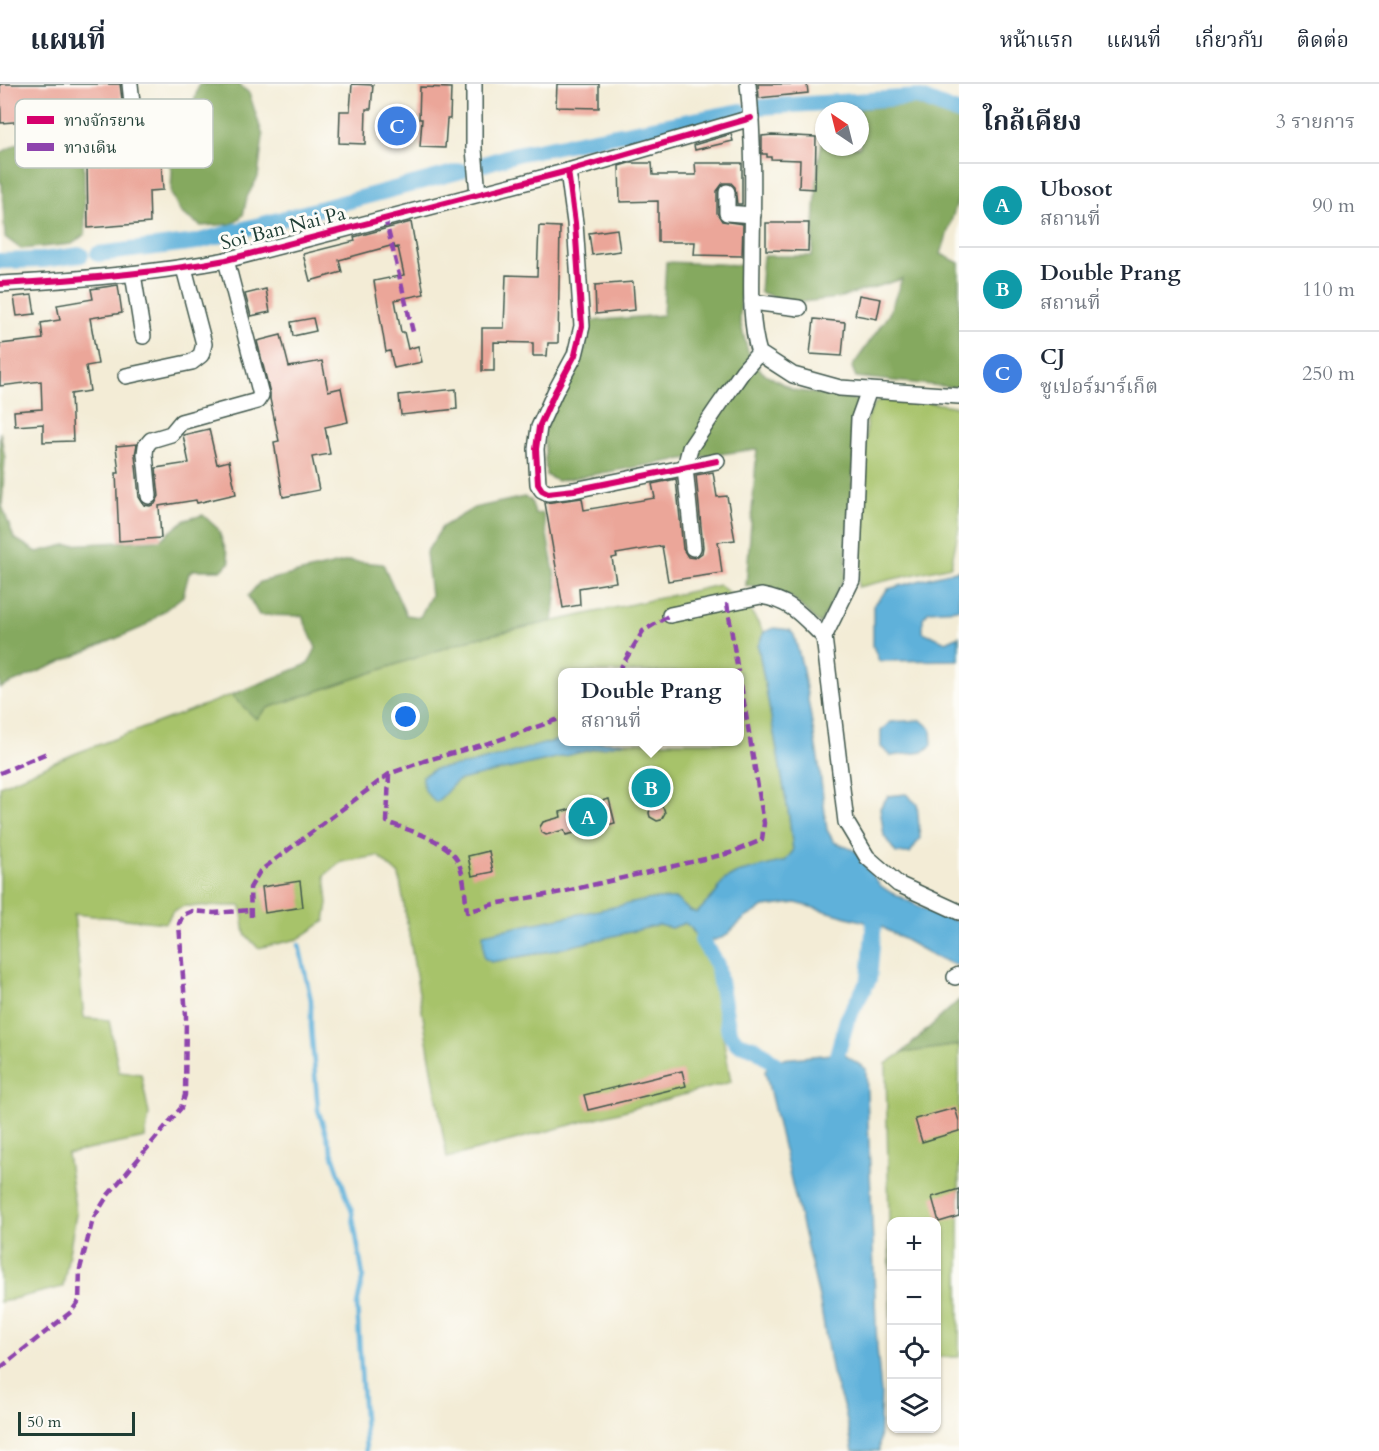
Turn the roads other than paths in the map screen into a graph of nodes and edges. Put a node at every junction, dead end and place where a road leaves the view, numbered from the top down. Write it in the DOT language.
graph roads {
  1 [pos="130,84"];
  2 [pos="474,84"];
  3 [pos="748,84"];
  4 [pos="132,99"];
  5 [pos="751,118"];
  6 [pos="568,171"];
  7 [pos="727,192"];
  8 [pos="478,194"];
  9 [pos="753,215"];
  10 [pos="226,260"];
  11 [pos="184,268"];
  12 [pos="133,274"];
  13 [pos="0,284"];
  14 [pos="752,302"];
  15 [pos="799,308"];
  16 [pos="143,336"];
  17 [pos="759,353"];
  18 [pos="126,376"];
  19 [pos="869,390"];
  20 [pos="959,396"];
  21 [pos="717,461"];
  22 [pos="685,467"];
  23 [pos="149,496"];
  24 [pos="693,548"];
  25 [pos="670,615"];
  26 [pos="824,637"];
  27 [pos="959,912"];
  1 -- 4 [label="street"];
  2 -- 8 [label="street"];
  3 -- 5 [label="street"];
  5 -- 6 [label="street, Soi Ban Nai Pa"];
  5 -- 9 [label="street"];
  6 -- 8 [label="street, Soi Ban Nai Pa"];
  6 -- 22 [label="street"];
  7 -- 9 [label="street"];
  8 -- 10 [label="street, Soi Ban Nai Pa"];
  9 -- 14 [label="street"];
  10 -- 11 [label="street, Soi Ban Nai Pa"];
  10 -- 23 [label="street"];
  11 -- 12 [label="street, Soi Ban Nai Pa"];
  11 -- 18 [label="street"];
  12 -- 13 [label="street, Soi Ban Nai Pa"];
  12 -- 16 [label="street"];
  14 -- 15 [label="street"];
  14 -- 17 [label="street"];
  17 -- 19 [label="street"];
  17 -- 22 [label="street"];
  19 -- 20 [label="street"];
  19 -- 26 [label="street"];
  21 -- 22 [label="street"];
  22 -- 24 [label="street"];
  25 -- 26 [label="street"];
  26 -- 27 [label="street"];
}
